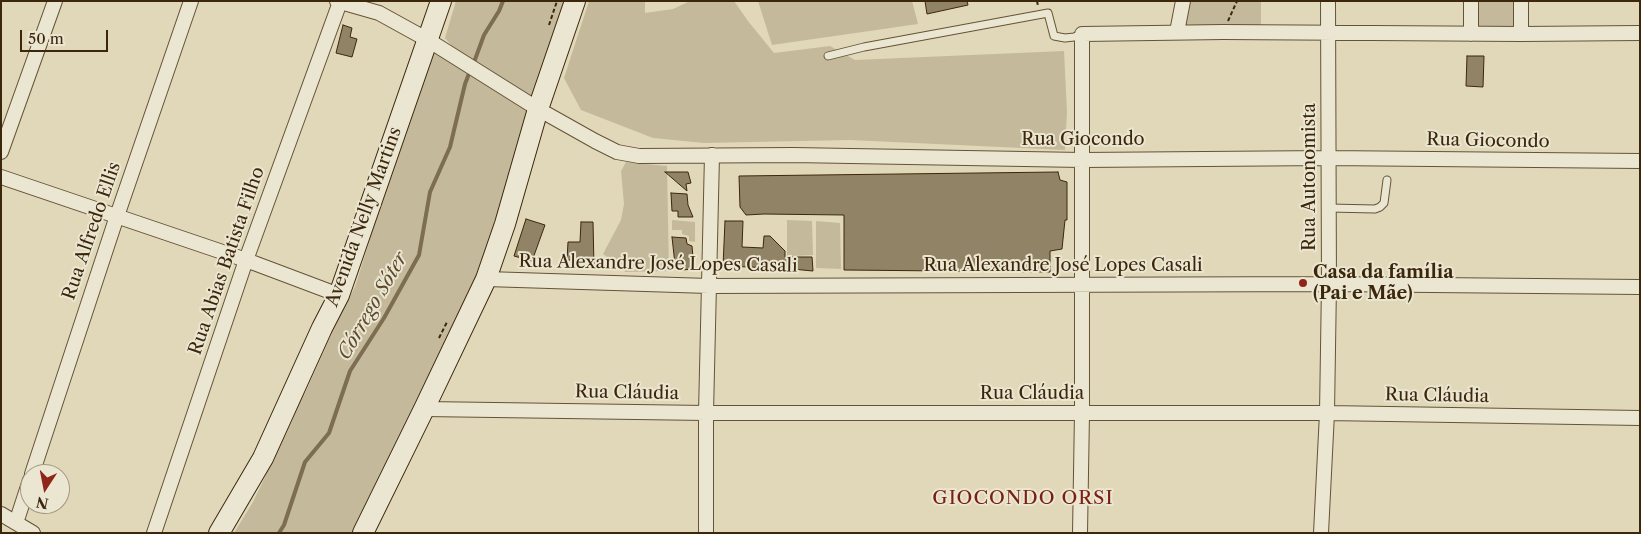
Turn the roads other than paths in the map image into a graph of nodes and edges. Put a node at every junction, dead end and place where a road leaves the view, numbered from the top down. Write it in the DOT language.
graph roads {
  1 [pos="54,1"];
  2 [pos="191,1"];
  3 [pos="440,1"];
  4 [pos="575,1"];
  5 [pos="1183,1"];
  6 [pos="1328,1"];
  7 [pos="1471,1"];
  8 [pos="1521,1"];
  9 [pos="338,2"];
  10 [pos="1177,32"];
  11 [pos="1088,33"];
  12 [pos="1640,33"];
  13 [pos="1327,34"];
  14 [pos="1470,34"];
  15 [pos="1521,34"];
  16 [pos="428,40"];
  17 [pos="828,56"];
  18 [pos="538,109"];
  19 [pos="1,152"];
  20 [pos="712,156"];
  21 [pos="1328,158"];
  22 [pos="1082,160"];
  23 [pos="1640,162"];
  24 [pos="1,177"];
  25 [pos="1387,180"];
  26 [pos="1329,208"];
  27 [pos="116,216"];
  28 [pos="246,260"];
  29 [pos="486,279"];
  30 [pos="1329,284"];
  31 [pos="710,286"];
  32 [pos="1082,286"];
  33 [pos="1640,287"];
  34 [pos="338,295"];
  35 [pos="424,409"];
  36 [pos="706,413"];
  37 [pos="1082,413"];
  38 [pos="1327,413"];
  39 [pos="1640,418"];
  40 [pos="35,464"];
  41 [pos="20,511"];
  42 [pos="1,514"];
  43 [pos="16,523"];
  44 [pos="30,532"];
  45 [pos="154,533"];
  46 [pos="219,533"];
  47 [pos="363,533"];
  48 [pos="706,533"];
  49 [pos="1080,533"];
  50 [pos="1321,533"];
  1 -- 19 [label="street"];
  2 -- 27 [label="street, Rua Alfredo Ellis"];
  3 -- 16 [label="main road, Avenida Nelly Martins"];
  4 -- 18 [label="main road"];
  5 -- 10 [label="street"];
  6 -- 13 [label="street, Rua Autonomista"];
  7 -- 14 [label="street"];
  8 -- 15 [label="street"];
  9 -- 16 [label="street, Rua Giocondo"];
  9 -- 28 [label="street, Rua Abias Batista Filho"];
  10 -- 11 [label="street"];
  10 -- 13 [label="street"];
  11 -- 17 [label="lane"];
  11 -- 22 [label="street"];
  12 -- 15 [label="street"];
  13 -- 14 [label="street"];
  13 -- 21 [label="street, Rua Autonomista"];
  14 -- 15 [label="street"];
  16 -- 18 [label="street, Rua Giocondo"];
  16 -- 34 [label="main road, Avenida Nelly Martins"];
  18 -- 20 [label="street, Rua Giocondo"];
  18 -- 29 [label="main road"];
  20 -- 22 [label="street, Rua Giocondo"];
  20 -- 31 [label="street"];
  21 -- 22 [label="street, Rua Giocondo"];
  21 -- 23 [label="street, Rua Giocondo"];
  21 -- 26 [label="street, Rua Autonomista"];
  22 -- 32 [label="street"];
  24 -- 27 [label="street"];
  25 -- 26 [label="lane"];
  26 -- 30 [label="street, Rua Autonomista"];
  27 -- 28 [label="street"];
  27 -- 40 [label="street, Rua Alfredo Ellis"];
  28 -- 34 [label="street"];
  28 -- 45 [label="street, Rua Abias Batista Filho"];
  29 -- 31 [label="street, Rua Alexandre José Lopes Casali"];
  29 -- 35 [label="main road"];
  30 -- 32 [label="street, Rua Alexandre José Lopes Casali"];
  30 -- 33 [label="street, Rua Alexandre José Lopes Casali"];
  30 -- 38 [label="street, Rua Autonomista"];
  31 -- 32 [label="street, Rua Alexandre José Lopes Casali"];
  31 -- 36 [label="street"];
  32 -- 37 [label="street"];
  34 -- 46 [label="main road, Avenida Nelly Martins"];
  35 -- 36 [label="street, Rua Cláudia"];
  35 -- 47 [label="main road"];
  36 -- 37 [label="street, Rua Cláudia"];
  36 -- 48 [label="street"];
  37 -- 38 [label="street, Rua Cláudia"];
  37 -- 49 [label="street"];
  38 -- 39 [label="street, Rua Cláudia"];
  38 -- 50 [label="street, Rua Autonomista"];
  41 -- 43 [label="street"];
  42 -- 43 [label="street"];
  43 -- 44 [label="street"];
}
